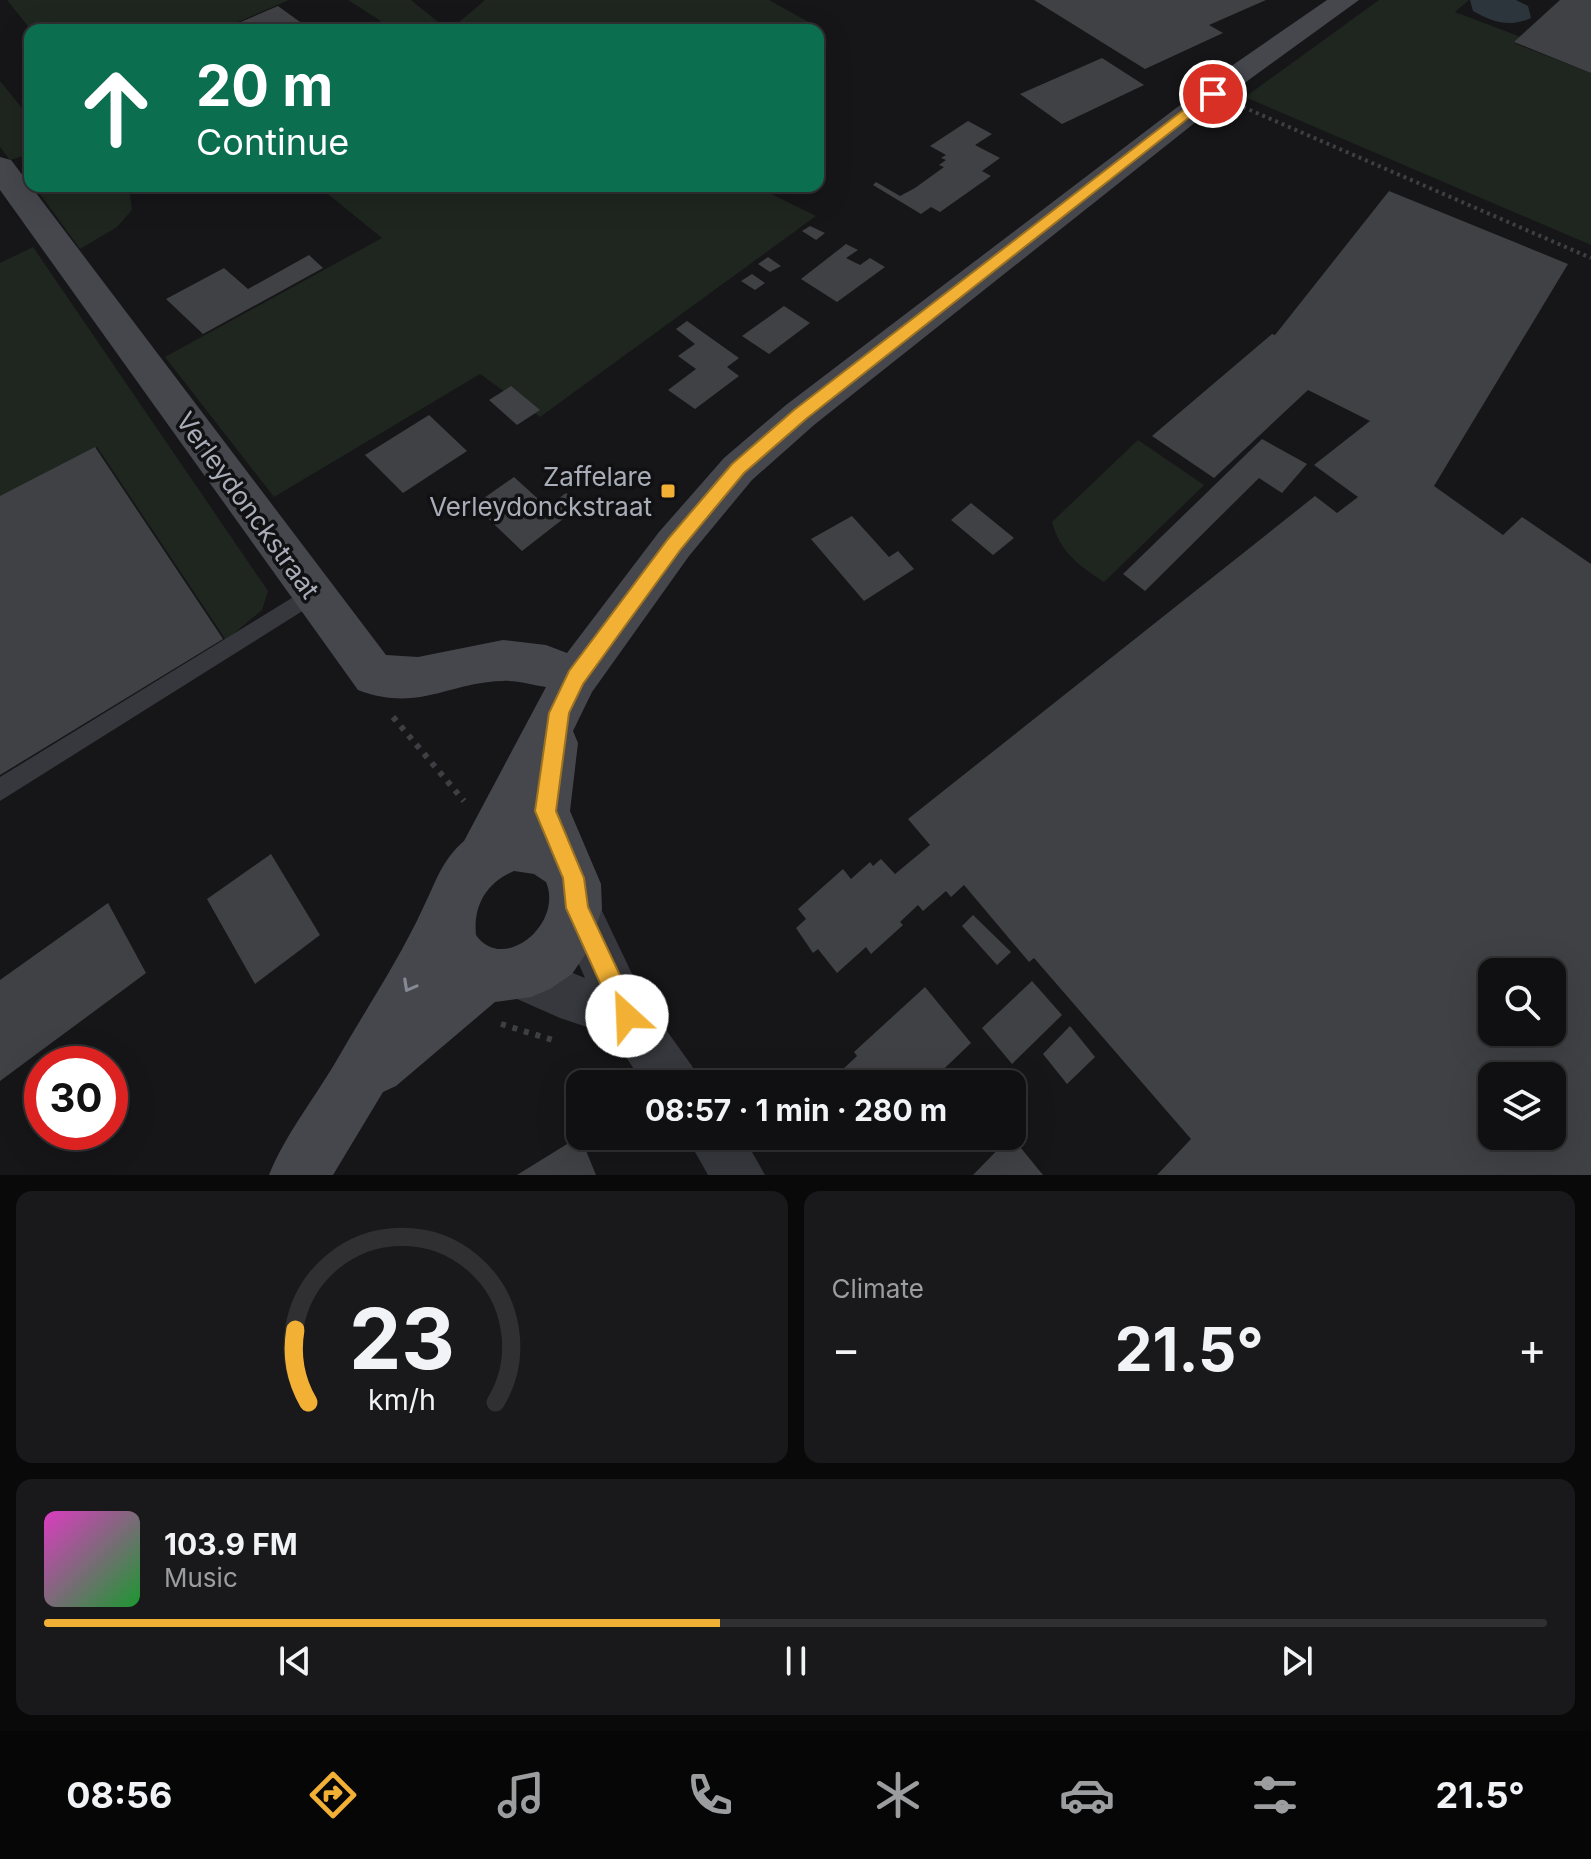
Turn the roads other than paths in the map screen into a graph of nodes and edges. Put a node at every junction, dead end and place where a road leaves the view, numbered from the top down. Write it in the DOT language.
graph roads {
  1 [pos="1345,0"];
  2 [pos="0,167"];
  3 [pos="313,594"];
  4 [pos="568,695"];
  5 [pos="0,790"];
  6 [pos="484,856"];
  7 [pos="571,887"];
  8 [pos="447,918"];
  9 [pos="500,991"];
  10 [pos="627,1016"];
  11 [pos="664,1070"];
  12 [pos="356,1083"];
  13 [pos="722,1150"];
  14 [pos="299,1175"];
  15 [pos="739,1175"];
  1 -- 4 [label="street"];
  2 -- 3 [label="street, Verleydonckstraat"];
  3 -- 4 [label="street, Verleydonckstraat"];
  3 -- 5 [label="lane"];
  4 -- 6 [label="street"];
  4 -- 7 [label="street"];
  6 -- 7 [label="street"];
  6 -- 8 [label="street"];
  7 -- 9 [label="street"];
  7 -- 10 [label="street"];
  8 -- 9 [label="street"];
  8 -- 12 [label="street, one-way"];
  9 -- 10 [label="street"];
  9 -- 12 [label="street"];
  10 -- 11 [label="street"];
  12 -- 14 [label="street"];
  13 -- 15 [label="street"];
}
